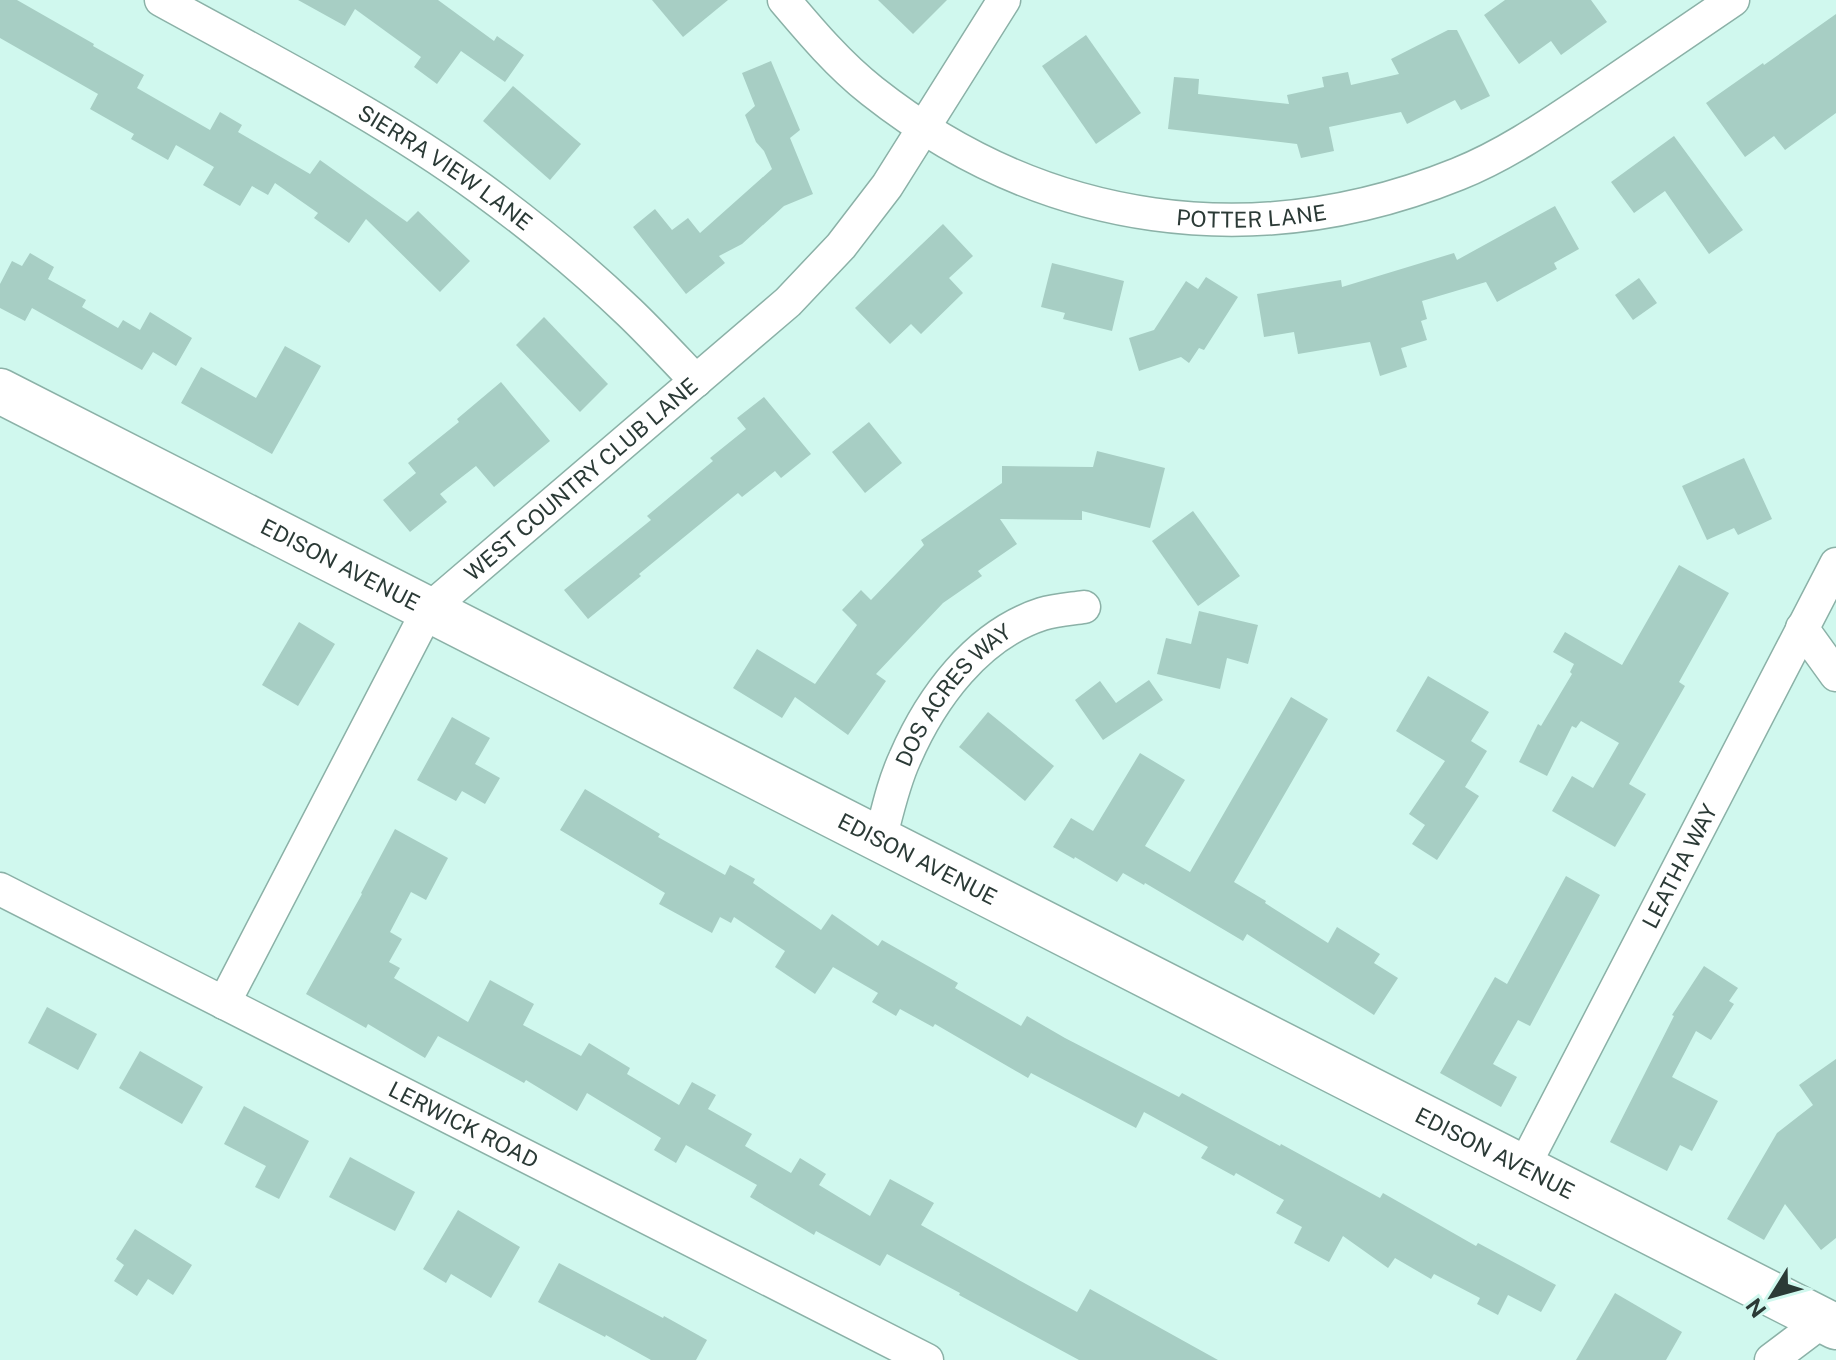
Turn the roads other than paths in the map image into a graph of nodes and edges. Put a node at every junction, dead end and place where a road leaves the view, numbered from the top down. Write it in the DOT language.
graph roads {
  1 [pos="161,0"];
  2 [pos="784,0"];
  3 [pos="1004,0"];
  4 [pos="1733,0"];
  5 [pos="922,128"];
  6 [pos="696,381"];
  7 [pos="0,391"];
  8 [pos="1836,564"];
  9 [pos="1084,607"];
  10 [pos="428,610"];
  11 [pos="1802,628"];
  12 [pos="1836,675"];
  13 [pos="880,840"];
  14 [pos="0,889"];
  15 [pos="224,1003"];
  16 [pos="1523,1168"];
  17 [pos="1832,1320"];
  18 [pos="927,1360"];
  19 [pos="1771,1360"];
  1 -- 6 [label="street, SIERRA VIEW LANE"];
  2 -- 5 [label="street, POTTER LANE"];
  3 -- 5 [label="street, WEST COUNTRY CLUB LANE"];
  4 -- 5 [label="street, POTTER LANE"];
  5 -- 6 [label="street, WEST COUNTRY CLUB LANE"];
  6 -- 10 [label="street, WEST COUNTRY CLUB LANE"];
  7 -- 10 [label="street, EDISON AVENUE"];
  8 -- 11 [label="street, LEATHA WAY"];
  9 -- 13 [label="street, DOS ACRES WAY"];
  10 -- 13 [label="street, EDISON AVENUE"];
  10 -- 15 [label="street, WEST COUNTRY CLUB LANE"];
  11 -- 12 [label="street"];
  11 -- 16 [label="street, LEATHA WAY"];
  13 -- 16 [label="street, EDISON AVENUE"];
  14 -- 15 [label="street, LERWICK ROAD"];
  15 -- 18 [label="street, LERWICK ROAD"];
  16 -- 17 [label="street, EDISON AVENUE"];
  17 -- 19 [label="street"];
}
